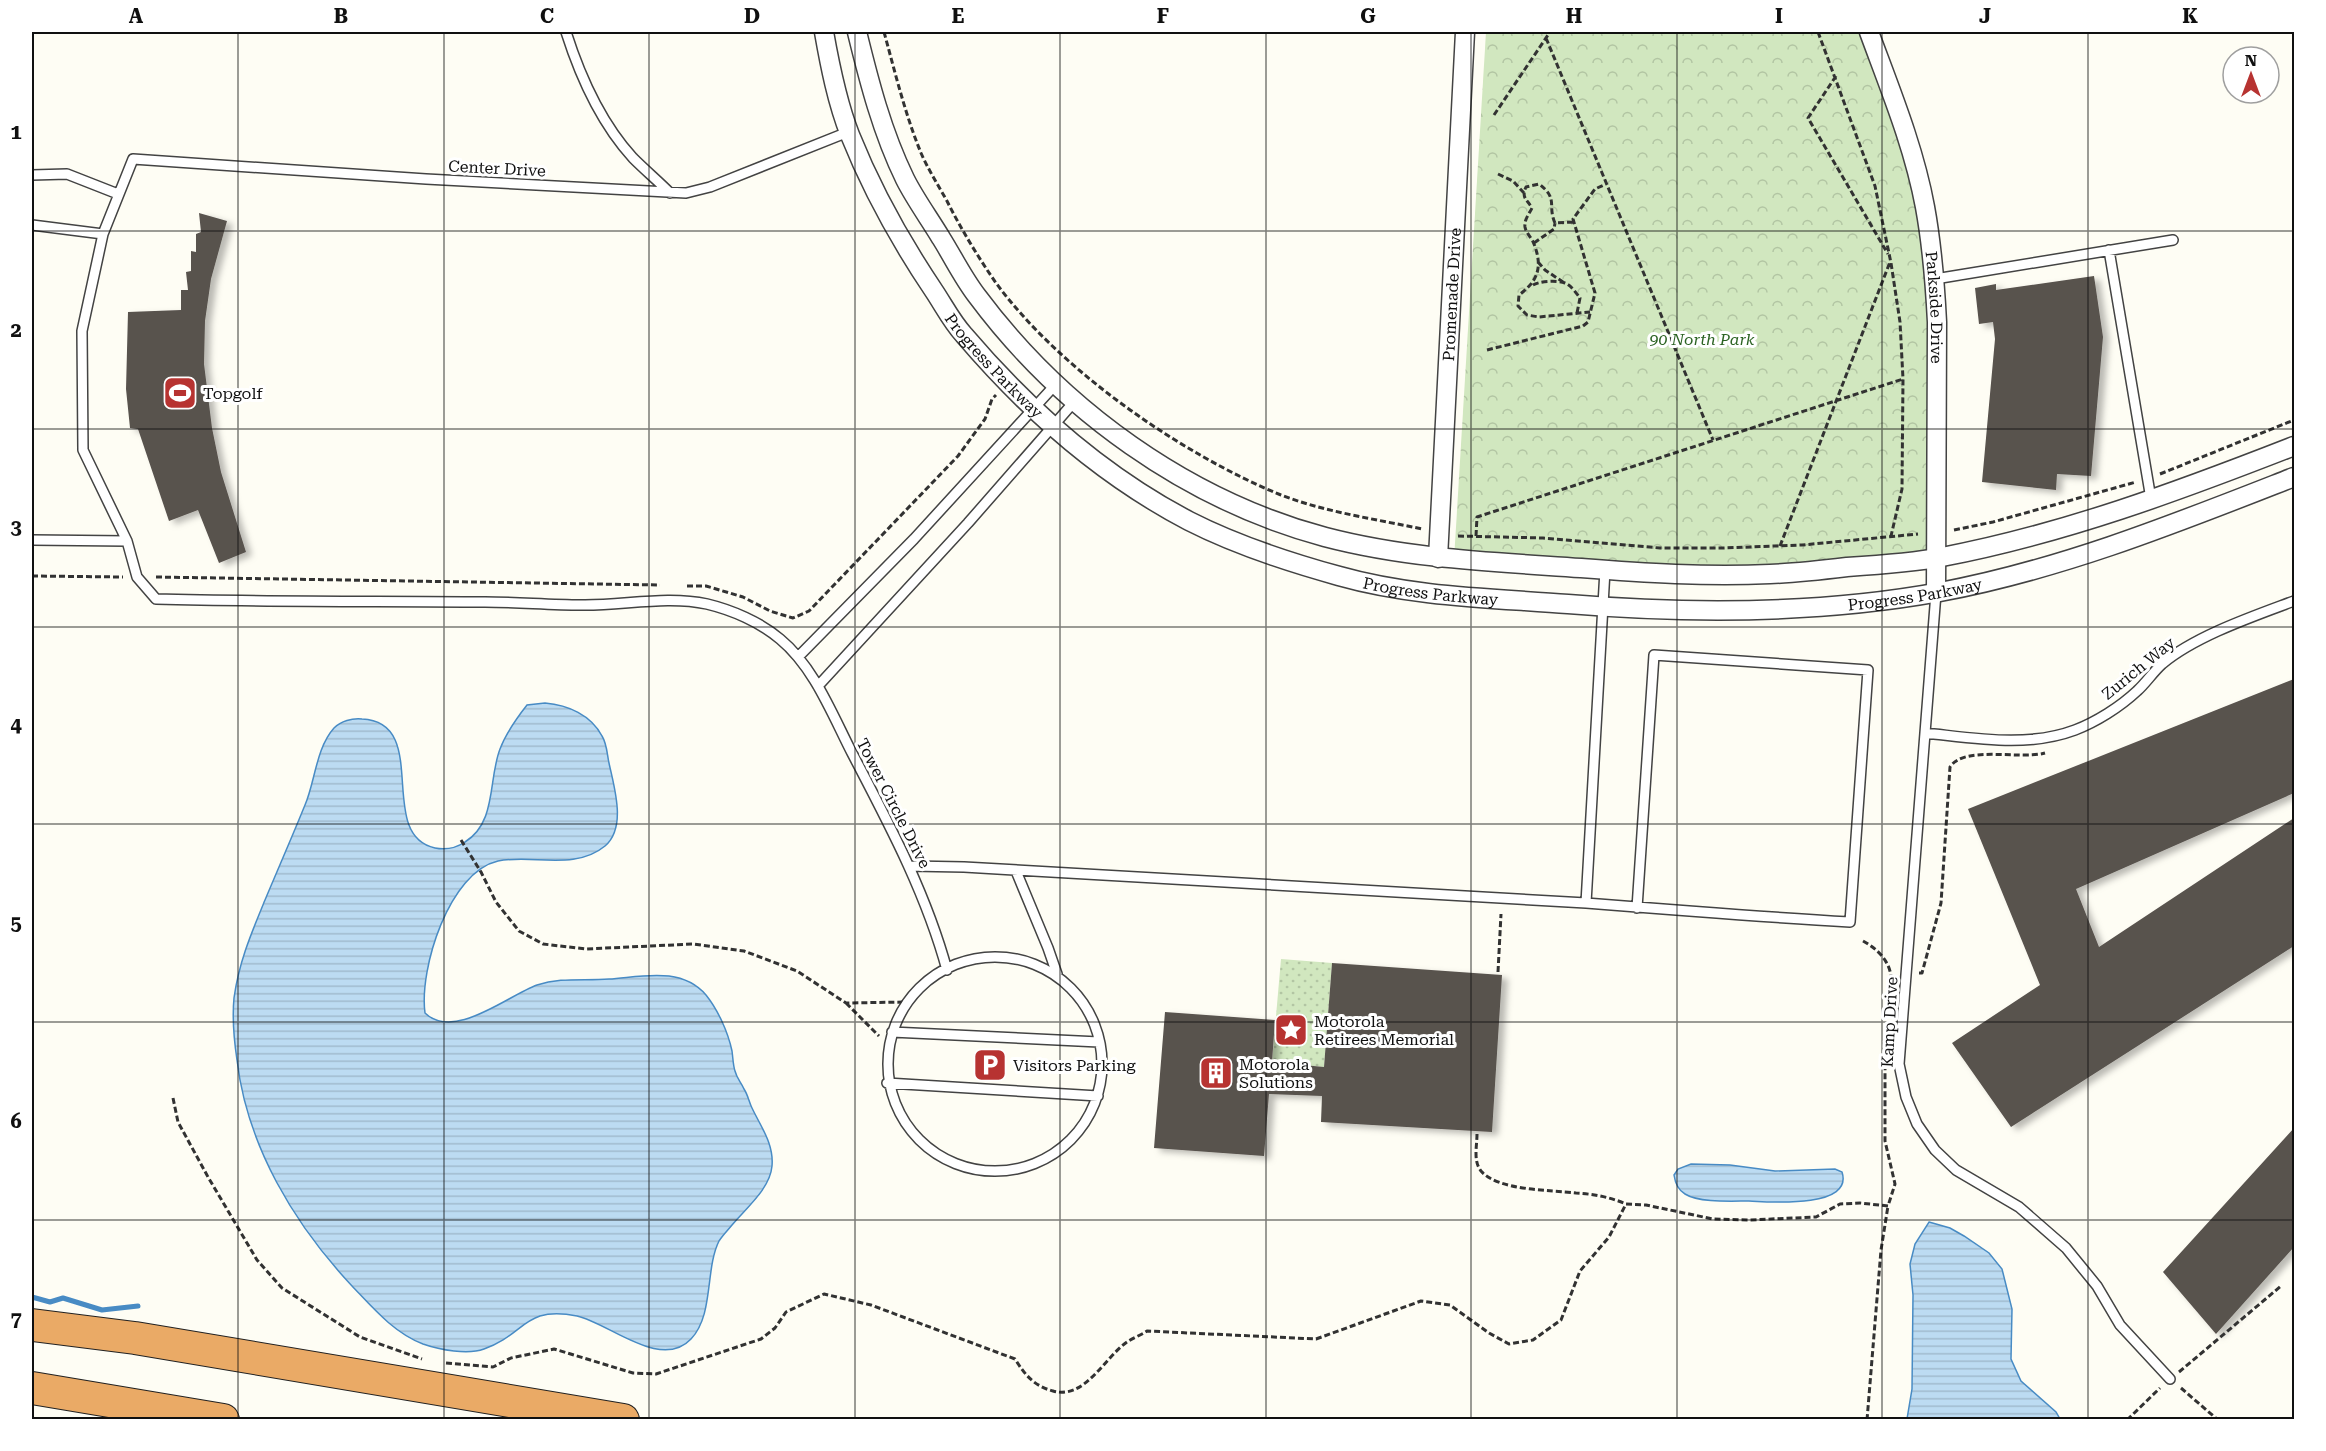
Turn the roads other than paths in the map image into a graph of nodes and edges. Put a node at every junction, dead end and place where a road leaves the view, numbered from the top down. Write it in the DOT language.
graph roads {
  1 [pos="566,32"];
  2 [pos="824,32"];
  3 [pos="857,32"];
  4 [pos="1466,32"];
  5 [pos="1869,32"];
  6 [pos="848,132"];
  7 [pos="133,159"];
  8 [pos="32,175"];
  9 [pos="670,193"];
  10 [pos="118,194"];
  11 [pos="32,225"];
  12 [pos="103,234"];
  13 [pos="2173,240"];
  14 [pos="2109,250"];
  15 [pos="1935,279"];
  16 [pos="1056,384"];
  17 [pos="1074,402"];
  18 [pos="1034,408"];
  19 [pos="1053,426"];
  20 [pos="2295,446"];
  21 [pos="2295,477"];
  22 [pos="2151,499"];
  23 [pos="32,540"];
  24 [pos="127,541"];
  25 [pos="1438,558"];
  26 [pos="1936,558"];
  27 [pos="1605,570"];
  28 [pos="1936,593"];
  29 [pos="2295,601"];
  30 [pos="1603,607"];
  31 [pos="798,657"];
  32 [pos="818,686"];
  33 [pos="1925,733"];
  34 [pos="910,866"];
  35 [pos="1016,871"];
  36 [pos="1586,903"];
  37 [pos="1637,908"];
  38 [pos="947,970"];
  39 [pos="1057,974"];
  40 [pos="892,1032"];
  41 [pos="1099,1042"];
  42 [pos="887,1083"];
  43 [pos="1098,1096"];
  44 [pos="32,1325"];
  45 [pos="2170,1379"];
  46 [pos="32,1388"];
  47 [pos="224,1419"];
  48 [pos="623,1419"];
  1 -- 9 [label="lane"];
  2 -- 6 [label="street, Progress Parkway"];
  3 -- 16 [label="street, Progress Parkway"];
  4 -- 25 [label="street, Promenade Drive"];
  5 -- 15 [label="street, Parkside Drive"];
  6 -- 9 [label="lane, Center Drive"];
  6 -- 18 [label="street, Progress Parkway"];
  7 -- 9 [label="lane, Center Drive"];
  7 -- 10 [label="lane, Tower Circle Drive"];
  8 -- 10 [label="lane"];
  10 -- 12 [label="lane, Tower Circle Drive"];
  11 -- 12 [label="lane"];
  12 -- 24 [label="lane, Tower Circle Drive"];
  13 -- 14 [label="lane"];
  14 -- 15 [label="lane"];
  14 -- 22 [label="lane"];
  15 -- 26 [label="street, Parkside Drive"];
  16 -- 17 [label="street, Progress Parkway"];
  16 -- 18 [label="lane"];
  17 -- 19 [label="lane"];
  17 -- 25 [label="street, Progress Parkway"];
  18 -- 19 [label="street, Progress Parkway"];
  18 -- 31 [label="lane"];
  19 -- 30 [label="street, Progress Parkway"];
  19 -- 32 [label="lane"];
  20 -- 22 [label="street, Progress Parkway"];
  21 -- 28 [label="street, Progress Parkway"];
  22 -- 26 [label="street, Progress Parkway"];
  23 -- 24 [label="lane"];
  24 -- 31 [label="lane, Tower Circle Drive"];
  25 -- 27 [label="street, Progress Parkway"];
  26 -- 27 [label="street, Progress Parkway"];
  26 -- 28 [label="street, Parkside Drive"];
  27 -- 30 [label="lane"];
  28 -- 30 [label="street, Progress Parkway"];
  28 -- 33 [label="lane, Kamp Drive"];
  29 -- 33 [label="lane, Zurich Way"];
  30 -- 36 [label="lane"];
  31 -- 32 [label="lane, Tower Circle Drive"];
  32 -- 34 [label="lane, Tower Circle Drive"];
  33 -- 45 [label="lane, Kamp Drive"];
  34 -- 35 [label="lane"];
  34 -- 38 [label="lane, Tower Circle Drive"];
  35 -- 36 [label="lane"];
  35 -- 39 [label="lane"];
  36 -- 37 [label="lane"];
  37 -- 37 [label="lane"];
  38 -- 39 [label="lane"];
  38 -- 40 [label="lane"];
  39 -- 41 [label="lane"];
  40 -- 41 [label="lane"];
  40 -- 42 [label="lane"];
  41 -- 43 [label="lane"];
  42 -- 43 [label="lane"];
  42 -- 43 [label="lane"];
  44 -- 48 [label="highway"];
  46 -- 47 [label="highway"];
}
